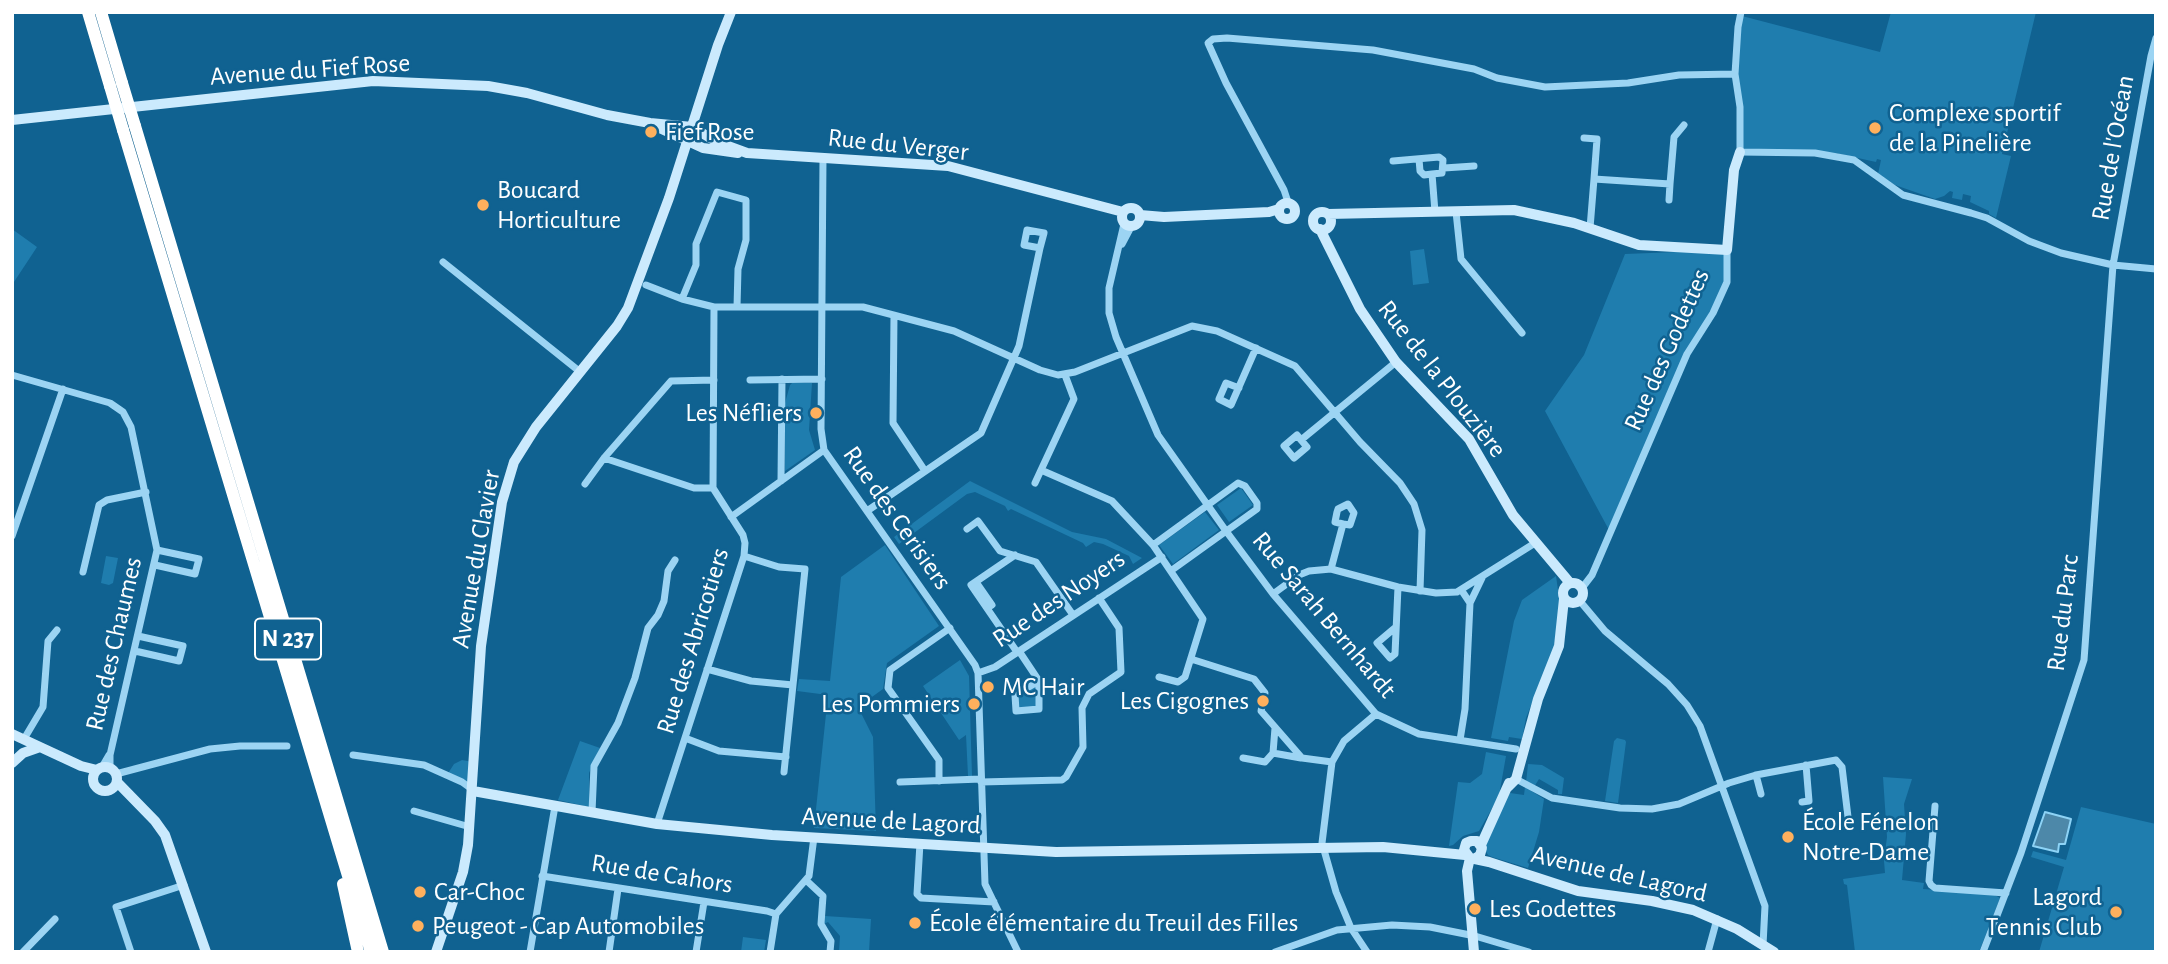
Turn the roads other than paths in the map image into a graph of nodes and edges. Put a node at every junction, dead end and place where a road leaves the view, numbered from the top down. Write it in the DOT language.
graph roads {
  1 [pos="88,12"];
  2 [pos="100,12"];
  3 [pos="731,12"];
  4 [pos="1741,12"];
  5 [pos="2156,38"];
  6 [pos="1735,74"];
  7 [pos="116,85"];
  8 [pos="12,120"];
  9 [pos="650,123"];
  10 [pos="1684,125"];
  11 [pos="692,127"];
  12 [pos="1584,138"];
  13 [pos="688,141"];
  14 [pos="1740,152"];
  15 [pos="747,153"];
  16 [pos="823,158"];
  17 [pos="1419,159"];
  18 [pos="1393,161"];
  19 [pos="1474,166"];
  20 [pos="1444,169"];
  21 [pos="1432,174"];
  22 [pos="1594,179"];
  23 [pos="1670,184"];
  24 [pos="1669,200"];
  25 [pos="1284,210"];
  26 [pos="1435,212"];
  27 [pos="1456,212"];
  28 [pos="1130,220"];
  29 [pos="1323,221"];
  30 [pos="1049,225"];
  31 [pos="1590,228"];
  32 [pos="1044,233"];
  33 [pos="1040,248"];
  34 [pos="1727,250"];
  35 [pos="443,262"];
  36 [pos="2113,265"];
  37 [pos="2156,270"];
  38 [pos="646,285"];
  39 [pos="682,299"];
  40 [pos="714,307"];
  41 [pos="737,307"];
  42 [pos="822,308"];
  43 [pos="894,315"];
  44 [pos="1522,334"];
  45 [pos="1256,348"];
  46 [pos="1122,354"];
  47 [pos="1014,358"];
  48 [pos="1396,362"];
  49 [pos="200,368"];
  50 [pos="579,371"];
  51 [pos="12,374"];
  52 [pos="1065,375"];
  53 [pos="782,379"];
  54 [pos="822,379"];
  55 [pos="713,380"];
  56 [pos="750,380"];
  57 [pos="1238,388"];
  58 [pos="63,389"];
  59 [pos="1335,412"];
  60 [pos="1301,440"];
  61 [pos="824,450"];
  62 [pos="604,458"];
  63 [pos="1041,470"];
  64 [pos="925,471"];
  65 [pos="781,481"];
  66 [pos="1035,483"];
  67 [pos="585,484"];
  68 [pos="713,488"];
  69 [pos="146,492"];
  70 [pos="1207,505"];
  71 [pos="867,511"];
  72 [pos="16,515"];
  73 [pos="731,517"];
  74 [pos="1343,524"];
  75 [pos="967,529"];
  76 [pos="1226,531"];
  77 [pos="12,536"];
  78 [pos="1535,543"];
  79 [pos="1153,545"];
  80 [pos="157,550"];
  81 [pos="1000,551"];
  82 [pos="1015,555"];
  83 [pos="744,556"];
  84 [pos="1162,557"];
  85 [pos="675,560"];
  86 [pos="1006,561"];
  87 [pos="155,565"];
  88 [pos="1331,569"];
  89 [pos="1172,570"];
  90 [pos="83,572"];
  91 [pos="1482,578"];
  92 [pos="1567,584"];
  93 [pos="1398,587"];
  94 [pos="1582,588"];
  95 [pos="1420,591"];
  96 [pos="1462,591"];
  97 [pos="1273,594"];
  98 [pos="1099,598"];
  99 [pos="1572,601"];
  100 [pos="1470,603"];
  101 [pos="1073,615"];
  102 [pos="1396,627"];
  103 [pos="950,628"];
  104 [pos="57,631"];
  105 [pos="138,635"];
  106 [pos="135,651"];
  107 [pos="1018,651"];
  108 [pos="1191,659"];
  109 [pos="708,669"];
  110 [pos="978,673"];
  111 [pos="1159,677"];
  112 [pos="1039,681"];
  113 [pos="793,685"];
  114 [pos="1376,714"];
  115 [pos="1275,728"];
  116 [pos="12,734"];
  117 [pos="685,738"];
  118 [pos="24,740"];
  119 [pos="1460,740"];
  120 [pos="287,746"];
  121 [pos="40,747"];
  122 [pos="1520,747"];
  123 [pos="1272,753"];
  124 [pos="353,755"];
  125 [pos="786,757"];
  126 [pos="1243,758"];
  127 [pos="1302,758"];
  128 [pos="14,761"];
  129 [pos="1332,762"];
  130 [pos="1806,765"];
  131 [pos="785,772"];
  132 [pos="1756,775"];
  133 [pos="107,776"];
  134 [pos="1516,779"];
  135 [pos="981,780"];
  136 [pos="939,781"];
  137 [pos="900,782"];
  138 [pos="1722,787"];
  139 [pos="1508,788"];
  140 [pos="473,790"];
  141 [pos="1761,794"];
  142 [pos="1802,802"];
  143 [pos="555,806"];
  144 [pos="1935,806"];
  145 [pos="414,811"];
  146 [pos="592,812"];
  147 [pos="1848,817"];
  148 [pos="657,824"];
  149 [pos="470,827"];
  150 [pos="814,837"];
  151 [pos="337,838"];
  152 [pos="919,843"];
  153 [pos="983,847"];
  154 [pos="1323,849"];
  155 [pos="1473,851"];
  156 [pos="542,876"];
  157 [pos="807,881"];
  158 [pos="184,885"];
  159 [pos="618,888"];
  160 [pos="2006,893"];
  161 [pos="704,902"];
  162 [pos="994,902"];
  163 [pos="371,911"];
  164 [pos="776,915"];
  165 [pos="55,919"];
  166 [pos="1717,919"];
  167 [pos="1351,928"];
  168 [pos="1474,936"];
  169 [pos="1763,945"];
  170 [pos="23,952"];
  171 [pos="131,952"];
  172 [pos="206,952"];
  173 [pos="358,952"];
  174 [pos="371,952"];
  175 [pos="383,952"];
  176 [pos="390,952"];
  177 [pos="436,952"];
  178 [pos="530,952"];
  179 [pos="608,952"];
  180 [pos="696,952"];
  181 [pos="770,952"];
  182 [pos="830,952"];
  183 [pos="1018,952"];
  184 [pos="1275,952"];
  185 [pos="1367,952"];
  186 [pos="1474,952"];
  187 [pos="1529,952"];
  188 [pos="1708,952"];
  189 [pos="1774,952"];
  190 [pos="1983,952"];
  1 -- 7 [label="highway, N 237"];
  2 -- 7 [label="highway, N 237"];
  3 -- 11 [label="street, Avenue du Clavier"];
  4 -- 6 [label="street, Rue des Godettes"];
  5 -- 36 [label="street, Rue de l'Océan"];
  6 -- 14 [label="street, Rue des Godettes"];
  6 -- 25 [label="street"];
  7 -- 49 [label="highway, N 237, bridge"];
  8 -- 9 [label="street, Avenue du Fief Rose"];
  9 -- 11 [label="street, Avenue du Fief Rose"];
  9 -- 13 [label="street"];
  10 -- 23 [label="street"];
  11 -- 13 [label="street, Avenue du Clavier"];
  11 -- 15 [label="street, Rue du Verger"];
  12 -- 22 [label="street"];
  13 -- 15 [label="street"];
  13 -- 50 [label="street, Avenue du Clavier"];
  14 -- 34 [label="street, Rue des Godettes"];
  14 -- 36 [label="street"];
  15 -- 16 [label="street, Rue du Verger"];
  16 -- 28 [label="street, Rue du Verger"];
  16 -- 42 [label="street, Rue des Cerisiers"];
  17 -- 18 [label="street"];
  17 -- 20 [label="street"];
  17 -- 21 [label="street"];
  19 -- 20 [label="street"];
  20 -- 21 [label="street"];
  21 -- 26 [label="street"];
  22 -- 23 [label="street"];
  22 -- 31 [label="street"];
  23 -- 24 [label="street"];
  25 -- 28 [label="street, Rue du Verger"];
  25 -- 29 [label="street, Rue du Verger"];
  26 -- 27 [label="street"];
  26 -- 29 [label="street"];
  27 -- 31 [label="street"];
  27 -- 44 [label="street"];
  28 -- 46 [label="street, Rue Sarah Bernhardt"];
  29 -- 48 [label="street, Rue de la Plouzière"];
  30 -- 32 [label="street"];
  31 -- 34 [label="street"];
  32 -- 33 [label="street"];
  32 -- 33 [label="street"];
  33 -- 47 [label="street"];
  34 -- 94 [label="street, Rue des Godettes"];
  35 -- 50 [label="street"];
  36 -- 37 [label="street"];
  36 -- 160 [label="street, Rue du Parc"];
  38 -- 39 [label="street"];
  39 -- 40 [label="street"];
  39 -- 41 [label="street"];
  40 -- 41 [label="street"];
  40 -- 55 [label="street"];
  41 -- 42 [label="street"];
  42 -- 43 [label="street"];
  42 -- 54 [label="street, Rue des Cerisiers"];
  43 -- 47 [label="street"];
  43 -- 64 [label="street"];
  45 -- 46 [label="street"];
  45 -- 57 [label="street"];
  45 -- 59 [label="street"];
  46 -- 52 [label="street"];
  46 -- 70 [label="street, Rue Sarah Bernhardt"];
  47 -- 52 [label="street"];
  47 -- 64 [label="street"];
  48 -- 59 [label="street"];
  48 -- 78 [label="street, Rue de la Plouzière"];
  49 -- 151 [label="highway, N 237"];
  49 -- 163 [label="highway, N 237"];
  50 -- 140 [label="street, Avenue du Clavier"];
  51 -- 58 [label="street, Rue des Chaumes"];
  52 -- 63 [label="street"];
  53 -- 54 [label="street"];
  53 -- 56 [label="street"];
  53 -- 65 [label="street"];
  54 -- 61 [label="street, Rue des Cerisiers"];
  55 -- 62 [label="street"];
  55 -- 68 [label="street"];
  58 -- 69 [label="street, Rue des Chaumes"];
  58 -- 72 [label="street"];
  59 -- 60 [label="street"];
  59 -- 95 [label="street"];
  61 -- 65 [label="street"];
  61 -- 71 [label="street, Rue des Cerisiers"];
  62 -- 67 [label="street"];
  62 -- 68 [label="street"];
  63 -- 66 [label="street"];
  63 -- 79 [label="street"];
  64 -- 71 [label="street"];
  65 -- 73 [label="street"];
  68 -- 73 [label="street, Rue des Abricotiers"];
  69 -- 80 [label="street, Rue des Chaumes"];
  69 -- 90 [label="street"];
  70 -- 76 [label="street, Rue Sarah Bernhardt"];
  70 -- 76 [label="street"];
  70 -- 79 [label="street"];
  71 -- 103 [label="street, Rue des Cerisiers"];
  72 -- 77 [label="street"];
  73 -- 83 [label="street, Rue des Abricotiers"];
  74 -- 88 [label="street"];
  75 -- 81 [label="street"];
  76 -- 89 [label="street"];
  76 -- 97 [label="street, Rue Sarah Bernhardt"];
  78 -- 91 [label="street"];
  78 -- 92 [label="street, Rue de la Plouzière"];
  79 -- 84 [label="street"];
  80 -- 87 [label="street, Rue des Chaumes"];
  80 -- 87 [label="street"];
  81 -- 82 [label="street"];
  81 -- 86 [label="street"];
  82 -- 86 [label="street"];
  82 -- 101 [label="street"];
  83 -- 109 [label="street, Rue des Abricotiers"];
  83 -- 113 [label="street"];
  84 -- 89 [label="street"];
  84 -- 98 [label="street, Rue des Noyers"];
  85 -- 146 [label="street"];
  86 -- 107 [label="street"];
  87 -- 105 [label="street, Rue des Chaumes"];
  88 -- 93 [label="street"];
  88 -- 97 [label="street"];
  89 -- 108 [label="street"];
  91 -- 96 [label="street"];
  91 -- 100 [label="street"];
  92 -- 94 [label="street"];
  92 -- 99 [label="street"];
  93 -- 95 [label="street"];
  93 -- 102 [label="street"];
  94 -- 99 [label="street"];
  95 -- 96 [label="street"];
  96 -- 100 [label="street"];
  97 -- 114 [label="street, Rue Sarah Bernhardt"];
  98 -- 101 [label="street, Rue des Noyers"];
  98 -- 135 [label="street"];
  99 -- 122 [label="street"];
  99 -- 138 [label="street"];
  100 -- 119 [label="street"];
  101 -- 107 [label="street, Rue des Noyers"];
  103 -- 110 [label="street, Rue des Cerisiers"];
  103 -- 136 [label="street"];
  104 -- 118 [label="street"];
  105 -- 106 [label="street, Rue des Chaumes"];
  105 -- 106 [label="street"];
  106 -- 133 [label="street, Rue des Chaumes"];
  107 -- 110 [label="street, Rue des Noyers"];
  107 -- 112 [label="street"];
  108 -- 111 [label="street"];
  108 -- 115 [label="street"];
  109 -- 113 [label="street"];
  109 -- 117 [label="street, Rue des Abricotiers"];
  110 -- 135 [label="street"];
  112 -- 112 [label="street"];
  113 -- 125 [label="street"];
  114 -- 119 [label="street, Rue Sarah Bernhardt"];
  114 -- 129 [label="street"];
  115 -- 123 [label="street"];
  115 -- 127 [label="street"];
  116 -- 118 [label="street"];
  117 -- 125 [label="street"];
  117 -- 148 [label="street, Rue des Abricotiers"];
  118 -- 121 [label="street"];
  118 -- 128 [label="street"];
  119 -- 122 [label="street, Rue Sarah Bernhardt"];
  120 -- 133 [label="street"];
  121 -- 128 [label="street"];
  121 -- 133 [label="street"];
  122 -- 134 [label="street"];
  122 -- 139 [label="street"];
  123 -- 126 [label="street"];
  123 -- 127 [label="street"];
  124 -- 140 [label="street, Avenue de Lagord"];
  125 -- 131 [label="street"];
  127 -- 129 [label="street"];
  129 -- 154 [label="street"];
  130 -- 132 [label="street"];
  130 -- 142 [label="street"];
  130 -- 147 [label="street"];
  132 -- 138 [label="street"];
  132 -- 141 [label="street"];
  133 -- 158 [label="street"];
  134 -- 138 [label="street"];
  134 -- 139 [label="street"];
  135 -- 136 [label="street"];
  135 -- 153 [label="street"];
  136 -- 137 [label="street"];
  138 -- 169 [label="street"];
  139 -- 155 [label="street"];
  140 -- 143 [label="street, Avenue de Lagord"];
  140 -- 149 [label="street, Avenue du Clavier"];
  143 -- 146 [label="street, Avenue de Lagord"];
  143 -- 156 [label="street"];
  144 -- 160 [label="street"];
  145 -- 149 [label="street"];
  146 -- 148 [label="street, Avenue de Lagord"];
  148 -- 150 [label="street, Avenue de Lagord"];
  149 -- 177 [label="street, Avenue du Clavier"];
  150 -- 152 [label="street, Avenue de Lagord"];
  150 -- 157 [label="street"];
  151 -- 173 [label="highway"];
  151 -- 174 [label="highway, N 237"];
  152 -- 153 [label="street, Avenue de Lagord"];
  152 -- 162 [label="street"];
  153 -- 154 [label="street, Avenue de Lagord"];
  153 -- 162 [label="street"];
  154 -- 155 [label="street, Avenue de Lagord"];
  154 -- 167 [label="street"];
  155 -- 166 [label="street, Avenue de Lagord"];
  155 -- 168 [label="street"];
  156 -- 159 [label="street, Rue de Cahors"];
  156 -- 178 [label="street"];
  157 -- 164 [label="street"];
  157 -- 182 [label="street"];
  158 -- 171 [label="street"];
  158 -- 172 [label="street"];
  159 -- 161 [label="street, Rue de Cahors"];
  159 -- 179 [label="street"];
  160 -- 190 [label="street, Rue du Parc"];
  161 -- 164 [label="street, Rue de Cahors"];
  161 -- 180 [label="street"];
  162 -- 183 [label="street"];
  163 -- 175 [label="highway, N 237"];
  163 -- 176 [label="highway"];
  164 -- 181 [label="street"];
  165 -- 170 [label="street"];
  166 -- 169 [label="street, Avenue de Lagord"];
  166 -- 188 [label="street"];
  167 -- 168 [label="street"];
  167 -- 184 [label="street"];
  167 -- 185 [label="street"];
  168 -- 186 [label="street"];
  168 -- 187 [label="street"];
  169 -- 189 [label="street, Avenue de Lagord"];
}
